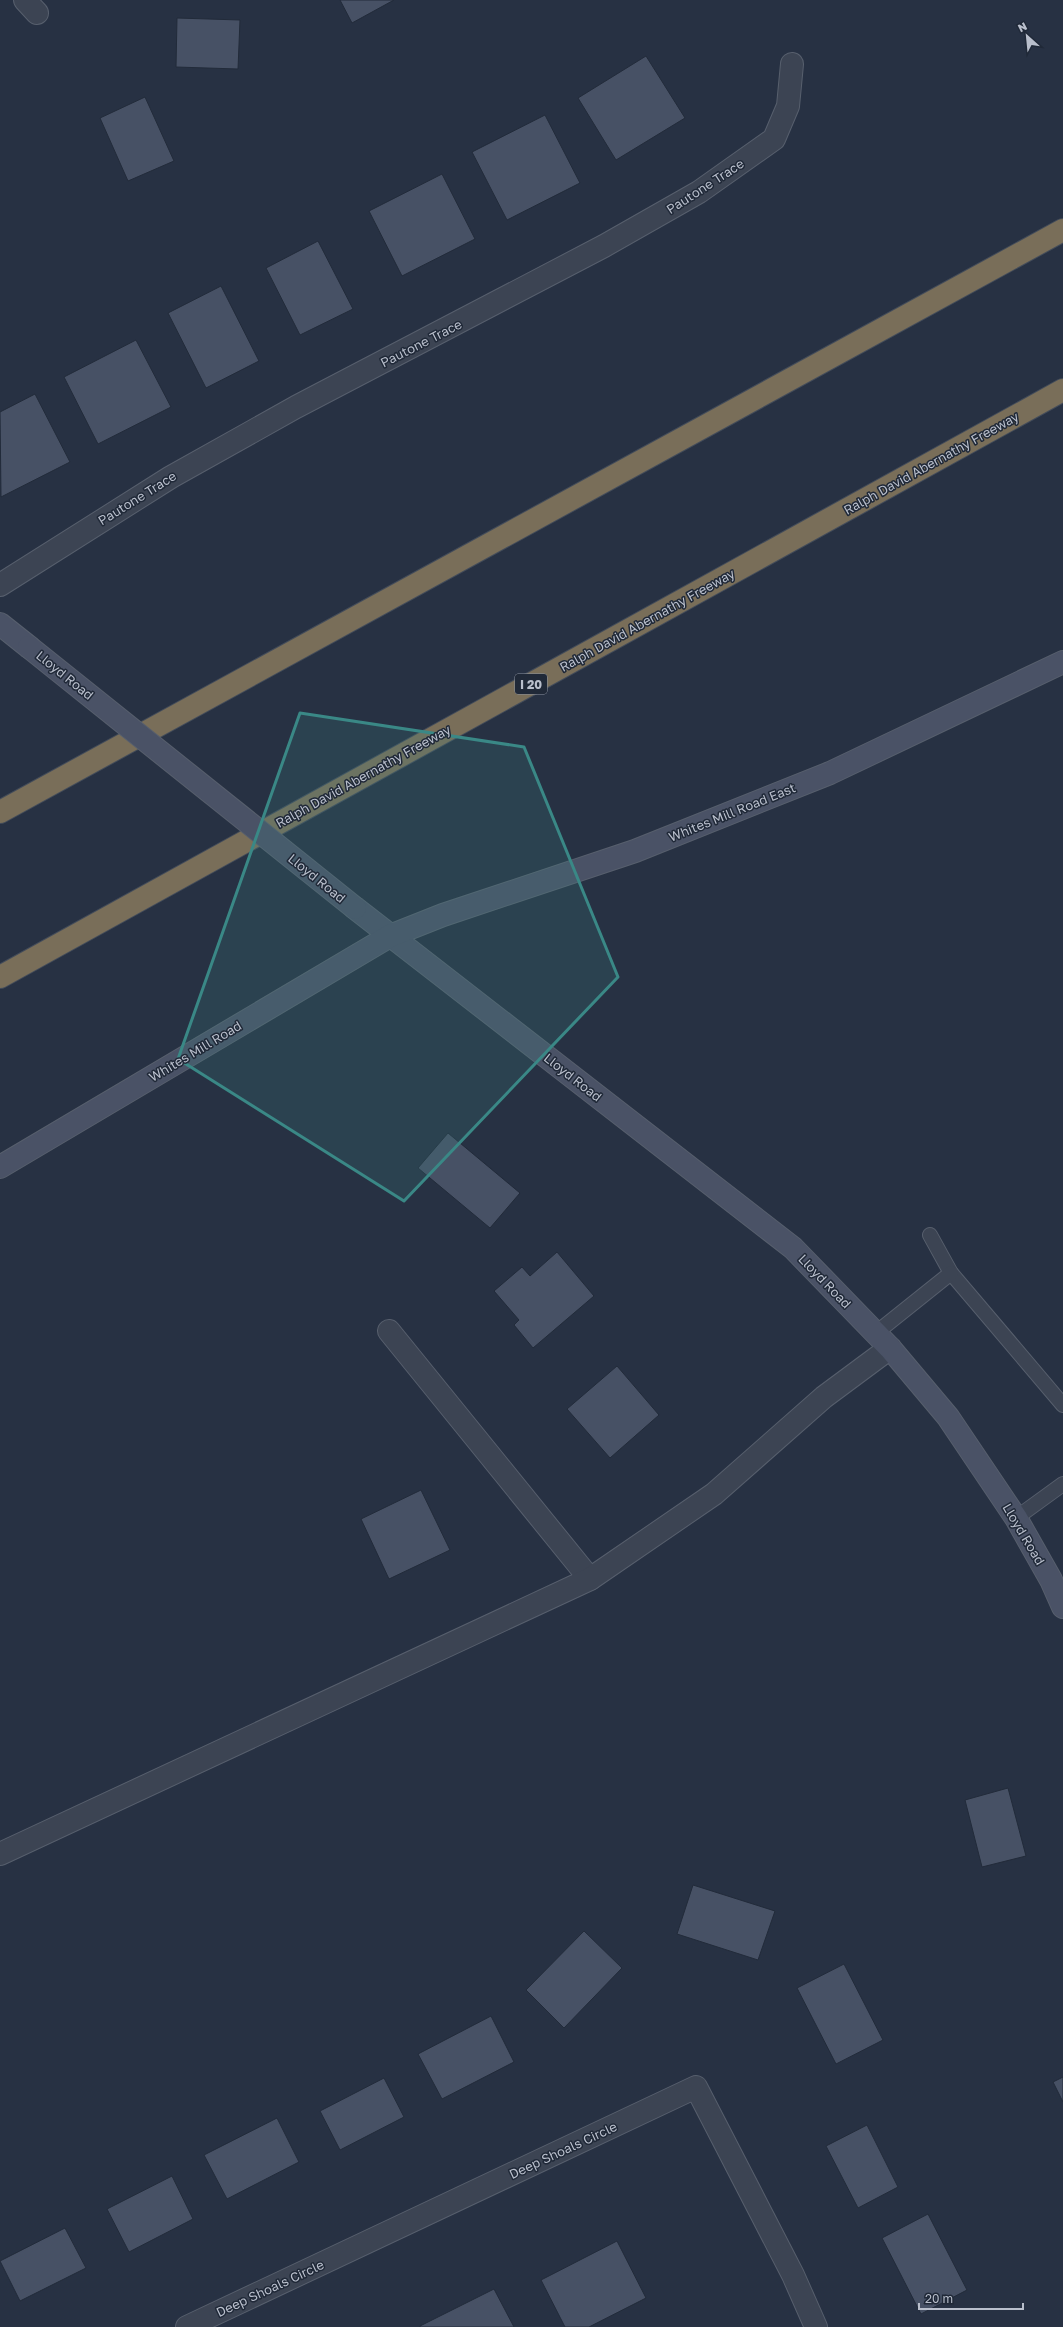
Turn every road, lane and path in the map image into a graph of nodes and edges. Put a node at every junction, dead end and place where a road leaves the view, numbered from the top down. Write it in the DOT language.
graph roads {
  1 [pos="792,64"];
  2 [pos="1063,230"];
  3 [pos="1063,390"];
  4 [pos="0,584"];
  5 [pos="0,624"];
  6 [pos="1063,662"];
  7 [pos="0,812"];
  8 [pos="390,936"];
  9 [pos="0,977"];
  10 [pos="0,1167"];
  11 [pos="930,1235"];
  12 [pos="951,1273"];
  13 [pos="389,1331"];
  14 [pos="883,1340"];
  15 [pos="1063,1405"];
  16 [pos="1063,1484"];
  17 [pos="1016,1518"];
  18 [pos="590,1579"];
  19 [pos="1063,1607"];
  20 [pos="0,1854"];
  21 [pos="187,2327"];
  22 [pos="816,2327"];
  1 -- 4 [label="street, Pautone Trace"];
  2 -- 7 [label="highway"];
  3 -- 9 [label="highway, Ralph David Abernathy Freeway / I 20"];
  5 -- 8 [label="street, Lloyd Road, bridge"];
  6 -- 8 [label="street, Whites Mill Road East"];
  8 -- 10 [label="street, Whites Mill Road"];
  8 -- 14 [label="street, Lloyd Road"];
  11 -- 12 [label="lane"];
  12 -- 14 [label="lane"];
  12 -- 15 [label="lane"];
  13 -- 18 [label="street"];
  14 -- 17 [label="street, Lloyd Road"];
  14 -- 18 [label="street"];
  16 -- 17 [label="lane"];
  17 -- 19 [label="street, Lloyd Road"];
  18 -- 20 [label="street"];
  21 -- 22 [label="street, Deep Shoals Circle"];
}
